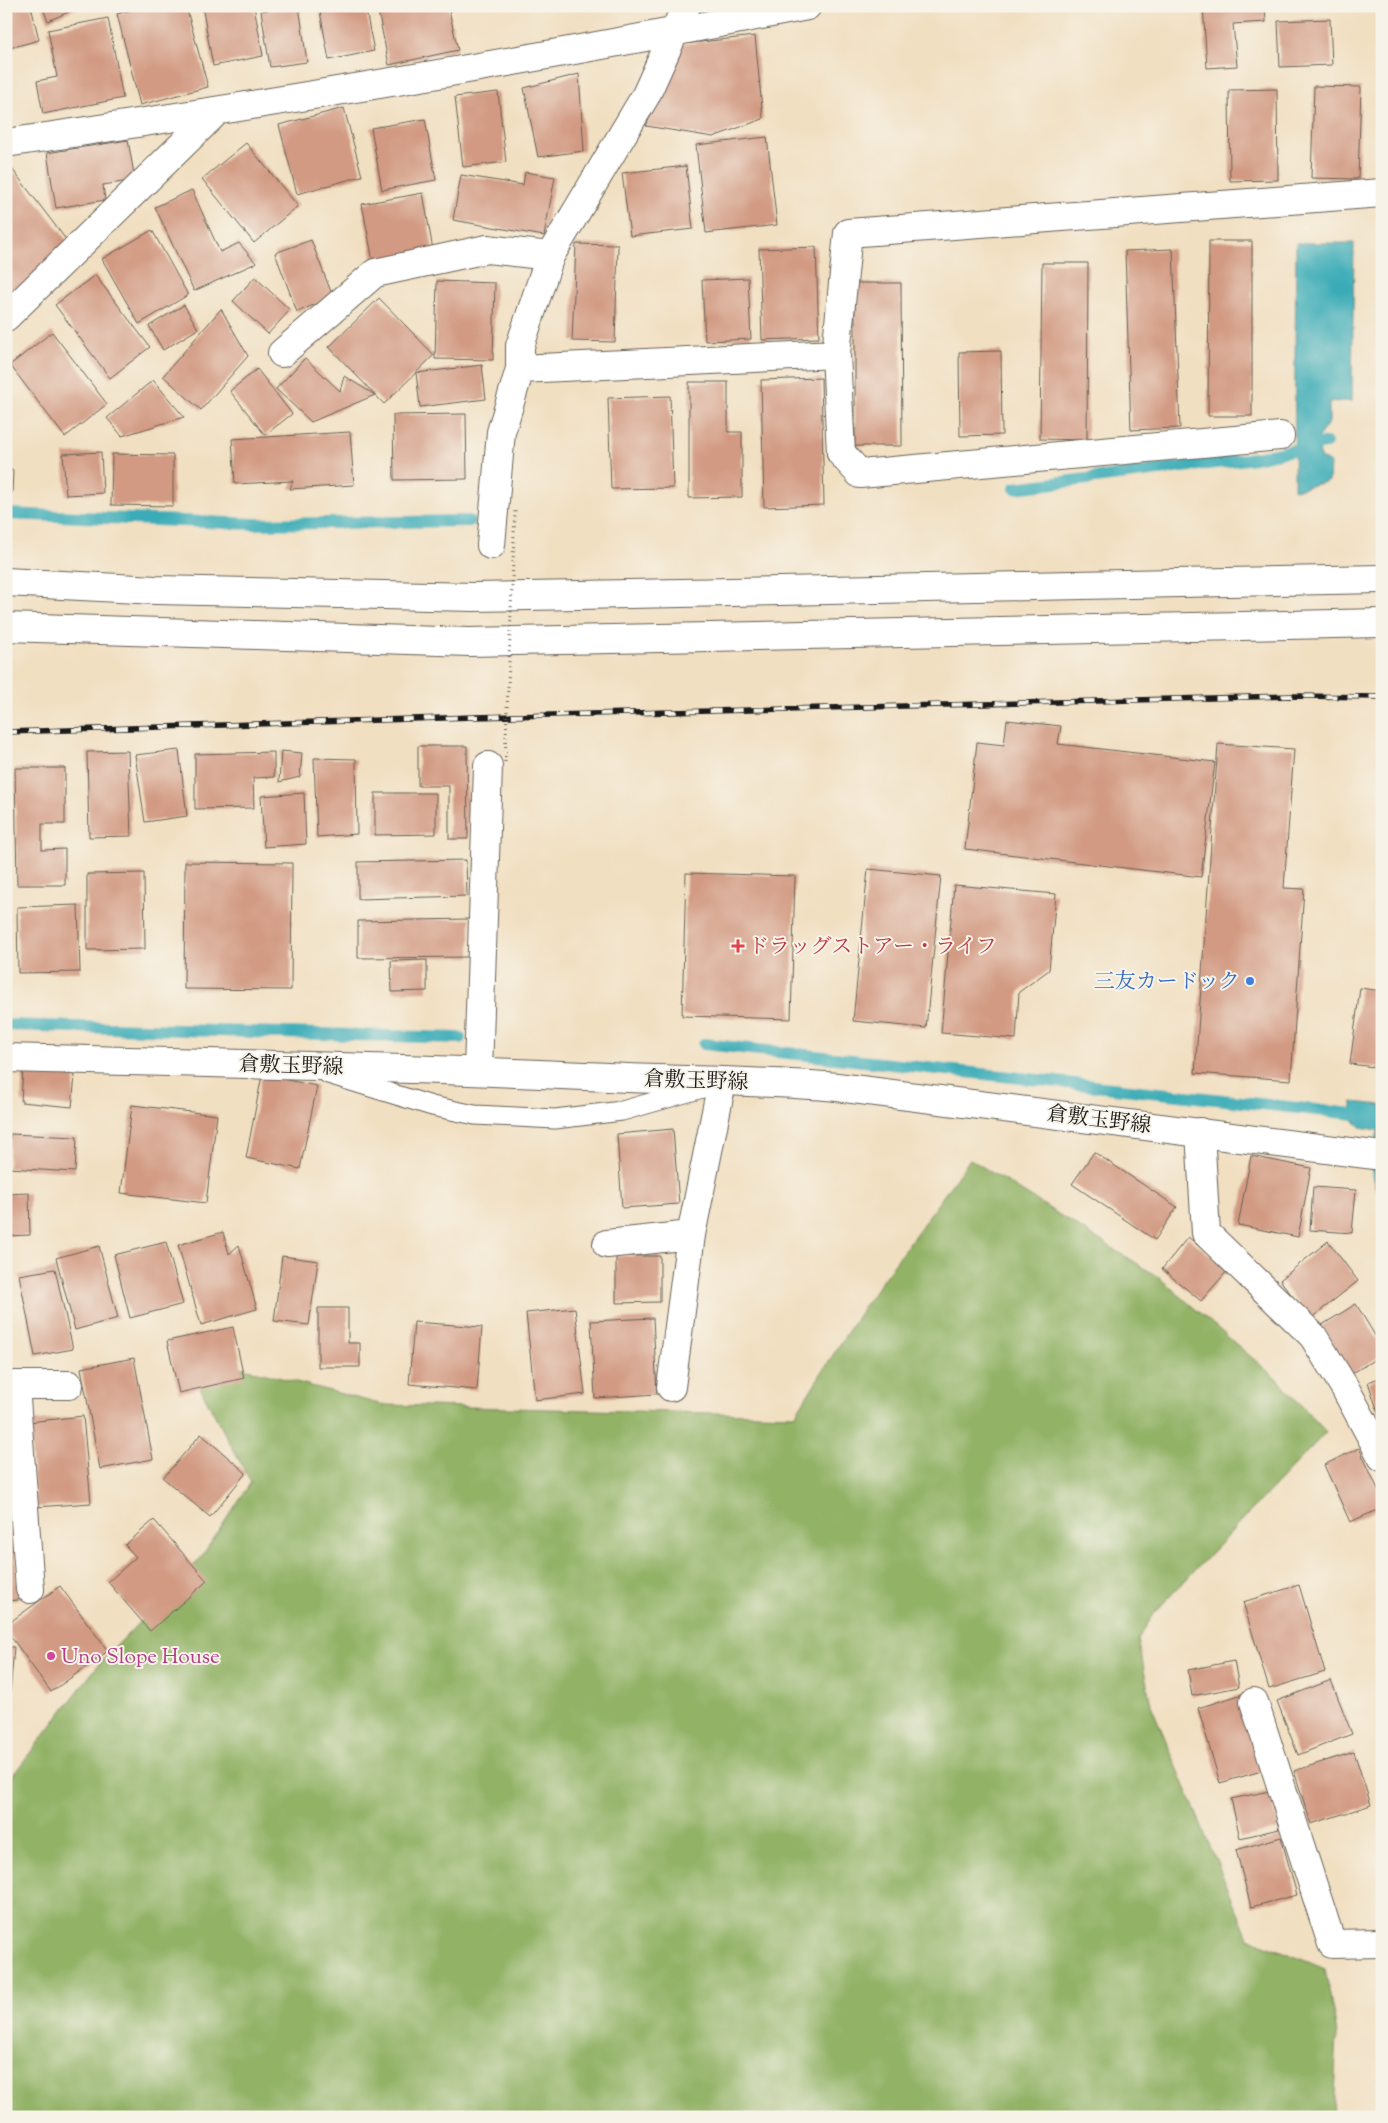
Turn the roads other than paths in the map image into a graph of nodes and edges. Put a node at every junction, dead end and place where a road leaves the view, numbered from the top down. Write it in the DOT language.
graph roads {
  1 [pos="686,6"];
  2 [pos="807,6"];
  3 [pos="676,32"];
  4 [pos="217,111"];
  5 [pos="6,143"];
  6 [pos="1382,193"];
  7 [pos="550,256"];
  8 [pos="6,317"];
  9 [pos="282,353"];
  10 [pos="836,354"];
  11 [pos="520,370"];
  12 [pos="1280,436"];
  13 [pos="491,545"];
  14 [pos="1382,579"];
  15 [pos="6,582"];
  16 [pos="1382,623"];
  17 [pos="6,627"];
  18 [pos="497,764"];
  19 [pos="6,1058"];
  20 [pos="301,1065"];
  21 [pos="478,1071"];
  22 [pos="722,1082"];
  23 [pos="1200,1132"];
  24 [pos="1375,1155"];
  25 [pos="691,1235"];
  26 [pos="607,1244"];
  27 [pos="69,1385"];
  28 [pos="11,1386"];
  29 [pos="671,1387"];
  30 [pos="1382,1457"];
  31 [pos="30,1589"];
  32 [pos="1254,1702"];
  33 [pos="1382,1943"];
  1 -- 3 [label="street"];
  2 -- 3 [label="street"];
  3 -- 4 [label="street"];
  3 -- 7 [label="street"];
  4 -- 5 [label="street"];
  4 -- 8 [label="street"];
  6 -- 10 [label="street"];
  7 -- 9 [label="street"];
  7 -- 11 [label="street"];
  10 -- 11 [label="street"];
  10 -- 12 [label="street"];
  11 -- 13 [label="street"];
  14 -- 15 [label="street"];
  16 -- 17 [label="street"];
  18 -- 21 [label="street"];
  19 -- 20 [label="street, 倉敷玉野線"];
  20 -- 21 [label="street, 倉敷玉野線"];
  20 -- 22 [label="lane"];
  21 -- 22 [label="street, 倉敷玉野線"];
  22 -- 23 [label="street, 倉敷玉野線"];
  22 -- 25 [label="street"];
  23 -- 24 [label="street, 倉敷玉野線"];
  23 -- 30 [label="street"];
  25 -- 26 [label="street"];
  25 -- 29 [label="street"];
  27 -- 28 [label="street"];
  28 -- 31 [label="street"];
  32 -- 33 [label="street"];
}
